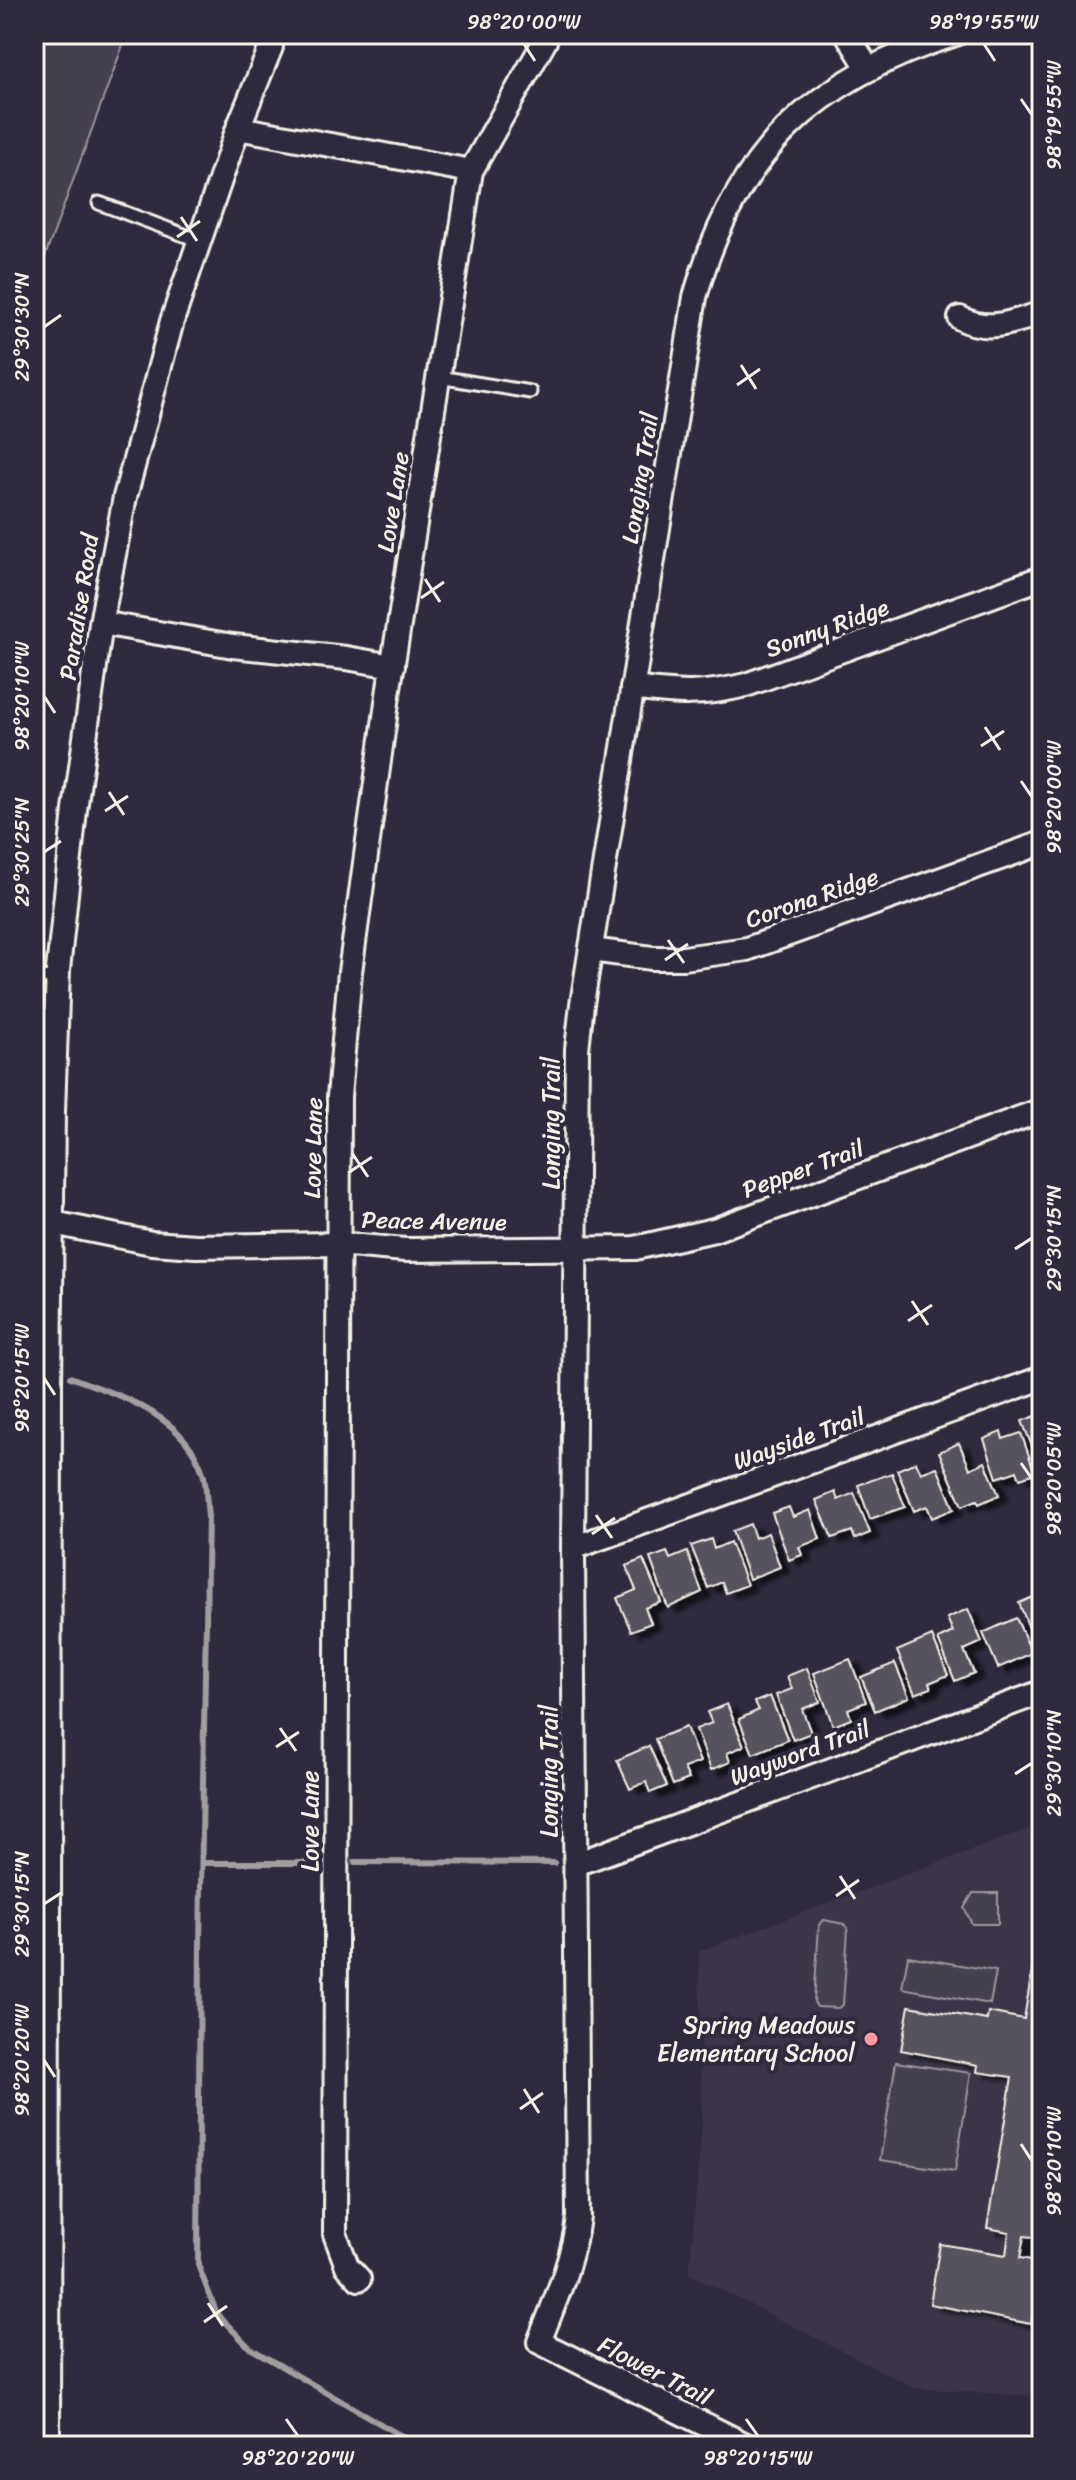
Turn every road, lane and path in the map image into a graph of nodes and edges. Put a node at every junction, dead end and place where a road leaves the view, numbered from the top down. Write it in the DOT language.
graph roads {
  1 [pos="847,34"];
  2 [pos="956,34"];
  3 [pos="545,41"];
  4 [pos="271,47"];
  5 [pos="868,68"];
  6 [pos="238,128"];
  7 [pos="471,171"];
  8 [pos="99,203"];
  9 [pos="200,241"];
  10 [pos="1042,313"];
  11 [pos="960,318"];
  12 [pos="439,377"];
  13 [pos="530,392"];
  14 [pos="1033,581"];
  15 [pos="101,623"];
  16 [pos="393,666"];
  17 [pos="632,688"];
  18 [pos="1042,843"];
  19 [pos="591,950"];
  20 [pos="57,977"];
  21 [pos="34,978"];
  22 [pos="44,1075"];
  23 [pos="1042,1110"];
  24 [pos="53,1223"];
  25 [pos="338,1244"];
  26 [pos="576,1248"];
  27 [pos="1042,1378"];
  28 [pos="573,1548"];
  29 [pos="1042,1692"];
  30 [pos="576,1864"];
  31 [pos="42,2097"];
  32 [pos="359,2279"];
  33 [pos="539,2342"];
  34 [pos="48,2446"];
  35 [pos="748,2446"];
  1 -- 5 [label="street"];
  2 -- 5 [label="street, Longing Trail"];
  3 -- 7 [label="street, Love Lane"];
  4 -- 6 [label="street, Paradise Road"];
  5 -- 17 [label="street, Longing Trail"];
  6 -- 7 [label="street"];
  6 -- 9 [label="street, Paradise Road"];
  7 -- 12 [label="street, Love Lane"];
  8 -- 9 [label="lane"];
  9 -- 15 [label="street, Paradise Road"];
  10 -- 11 [label="street"];
  12 -- 13 [label="lane"];
  12 -- 16 [label="street, Love Lane"];
  14 -- 17 [label="street, Sonny Ridge"];
  15 -- 16 [label="street"];
  15 -- 20 [label="street, Paradise Road"];
  16 -- 25 [label="street, Love Lane"];
  17 -- 19 [label="street, Longing Trail"];
  18 -- 19 [label="street, Corona Ridge"];
  19 -- 26 [label="street, Longing Trail"];
  20 -- 21 [label="lane"];
  20 -- 22 [label="street, Paradise Road"];
  22 -- 24 [label="street, Paradise Road"];
  23 -- 26 [label="street, Pepper Trail"];
  24 -- 25 [label="street, Peace Avenue"];
  24 -- 31 [label="street, Paradise Road"];
  25 -- 26 [label="street, Peace Avenue"];
  25 -- 32 [label="street, Love Lane"];
  26 -- 28 [label="street, Longing Trail"];
  27 -- 28 [label="street, Wayside Trail"];
  28 -- 30 [label="street, Longing Trail"];
  29 -- 30 [label="street, Wayword Trail"];
  30 -- 33 [label="street, Longing Trail"];
  31 -- 34 [label="street, Paradise Road"];
  33 -- 35 [label="street, Flower Trail"];
}
